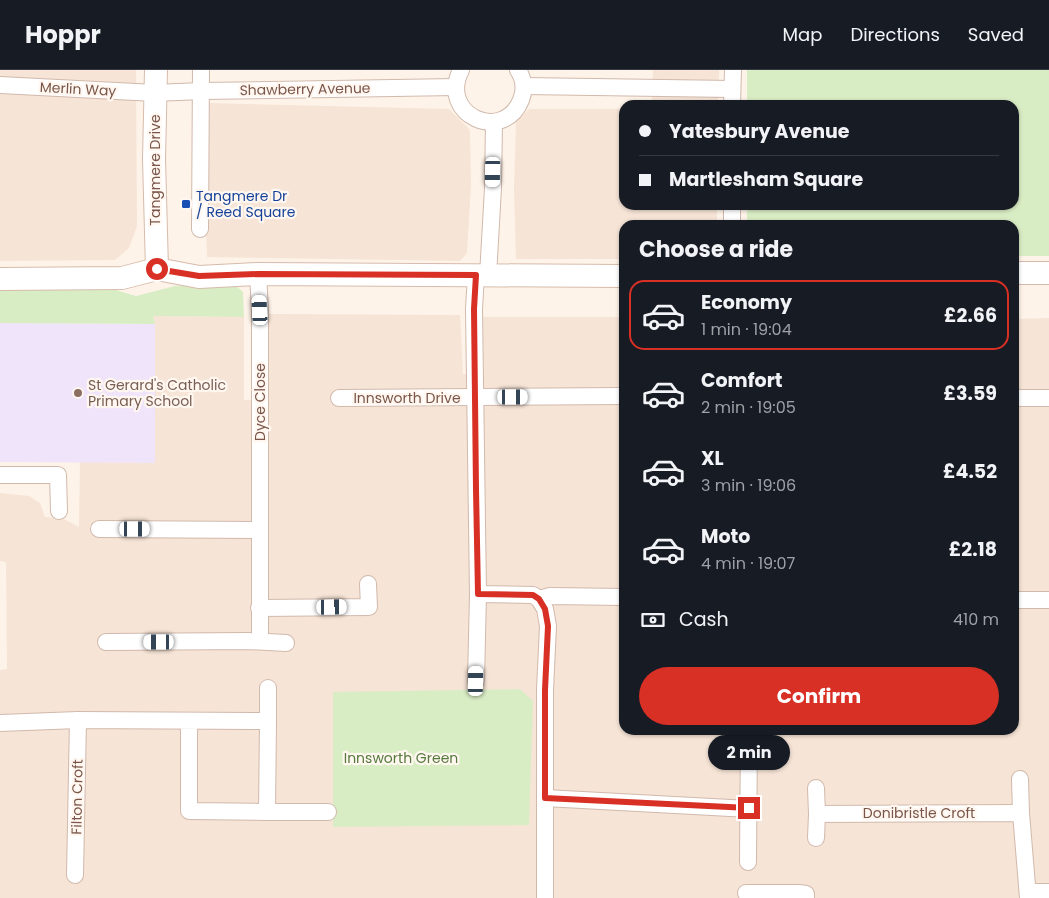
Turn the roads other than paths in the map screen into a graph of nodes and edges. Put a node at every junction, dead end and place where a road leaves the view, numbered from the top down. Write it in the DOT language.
graph roads {
  1 [pos="156,70"];
  2 [pos="201,70"];
  3 [pos="461,70"];
  4 [pos="518,70"];
  5 [pos="733,70"];
  6 [pos="0,85"];
  7 [pos="524,86"];
  8 [pos="456,87"];
  9 [pos="201,91"];
  10 [pos="155,93"];
  11 [pos="732,97"];
  12 [pos="494,122"];
  13 [pos="200,230"];
  14 [pos="157,269"];
  15 [pos="1019,273"];
  16 [pos="1049,273"];
  17 [pos="258,274"];
  18 [pos="482,275"];
  19 [pos="619,276"];
  20 [pos="0,279"];
  21 [pos="619,396"];
  22 [pos="475,397"];
  23 [pos="339,398"];
  24 [pos="1019,398"];
  25 [pos="1049,398"];
  26 [pos="0,475"];
  27 [pos="59,511"];
  28 [pos="99,529"];
  29 [pos="260,530"];
  30 [pos="368,584"];
  31 [pos="478,594"];
  32 [pos="619,597"];
  33 [pos="539,599"];
  34 [pos="1019,600"];
  35 [pos="1049,600"];
  36 [pos="259,608"];
  37 [pos="260,641"];
  38 [pos="106,642"];
  39 [pos="286,642"];
  40 [pos="476,681"];
  41 [pos="268,688"];
  42 [pos="78,720"];
  43 [pos="189,721"];
  44 [pos="268,721"];
  45 [pos="0,723"];
  46 [pos="749,735"];
  47 [pos="1020,779"];
  48 [pos="816,788"];
  49 [pos="545,798"];
  50 [pos="749,808"];
  51 [pos="267,812"];
  52 [pos="328,812"];
  53 [pos="1021,813"];
  54 [pos="817,814"];
  55 [pos="816,838"];
  56 [pos="748,862"];
  57 [pos="75,874"];
  58 [pos="1049,892"];
  59 [pos="746,893"];
  60 [pos="1028,895"];
  61 [pos="545,898"];
  62 [pos="806,898"];
  1 -- 10 [label="street, Tangmere Drive"];
  2 -- 9 [label="street"];
  3 -- 8 [label="street"];
  4 -- 7 [label="street"];
  5 -- 11 [label="street"];
  6 -- 10 [label="street, Merlin Way"];
  7 -- 11 [label="street"];
  7 -- 12 [label="street"];
  8 -- 9 [label="street, Shawberry Avenue"];
  8 -- 12 [label="street"];
  9 -- 10 [label="street, Shawberry Avenue"];
  9 -- 13 [label="street"];
  10 -- 14 [label="street, Tangmere Drive"];
  12 -- 18 [label="street, Innsworth Drive"];
  14 -- 17 [label="street"];
  14 -- 20 [label="street"];
  15 -- 16 [label="street"];
  17 -- 18 [label="street"];
  17 -- 29 [label="street, Dyce Close"];
  18 -- 19 [label="street"];
  18 -- 22 [label="street, Innsworth Drive"];
  21 -- 22 [label="street"];
  22 -- 23 [label="street, Innsworth Drive"];
  22 -- 31 [label="street, Innsworth Drive"];
  24 -- 25 [label="street"];
  26 -- 27 [label="street"];
  28 -- 29 [label="street"];
  29 -- 36 [label="street, Dyce Close"];
  30 -- 36 [label="street"];
  31 -- 33 [label="street"];
  31 -- 40 [label="street, Innsworth Drive"];
  32 -- 33 [label="street"];
  33 -- 49 [label="street"];
  34 -- 35 [label="street"];
  36 -- 37 [label="street, Dyce Close"];
  37 -- 38 [label="street"];
  37 -- 39 [label="street"];
  41 -- 44 [label="street"];
  42 -- 43 [label="street"];
  42 -- 45 [label="street"];
  42 -- 57 [label="street, Filton Croft"];
  43 -- 44 [label="street"];
  43 -- 51 [label="street"];
  44 -- 51 [label="street"];
  46 -- 50 [label="street"];
  47 -- 53 [label="street"];
  48 -- 54 [label="street"];
  49 -- 50 [label="street"];
  49 -- 61 [label="street"];
  50 -- 56 [label="street"];
  51 -- 52 [label="street"];
  53 -- 54 [label="street, Donibristle Croft"];
  53 -- 60 [label="street"];
  54 -- 55 [label="street"];
  58 -- 60 [label="street"];
  59 -- 62 [label="street"];
}
